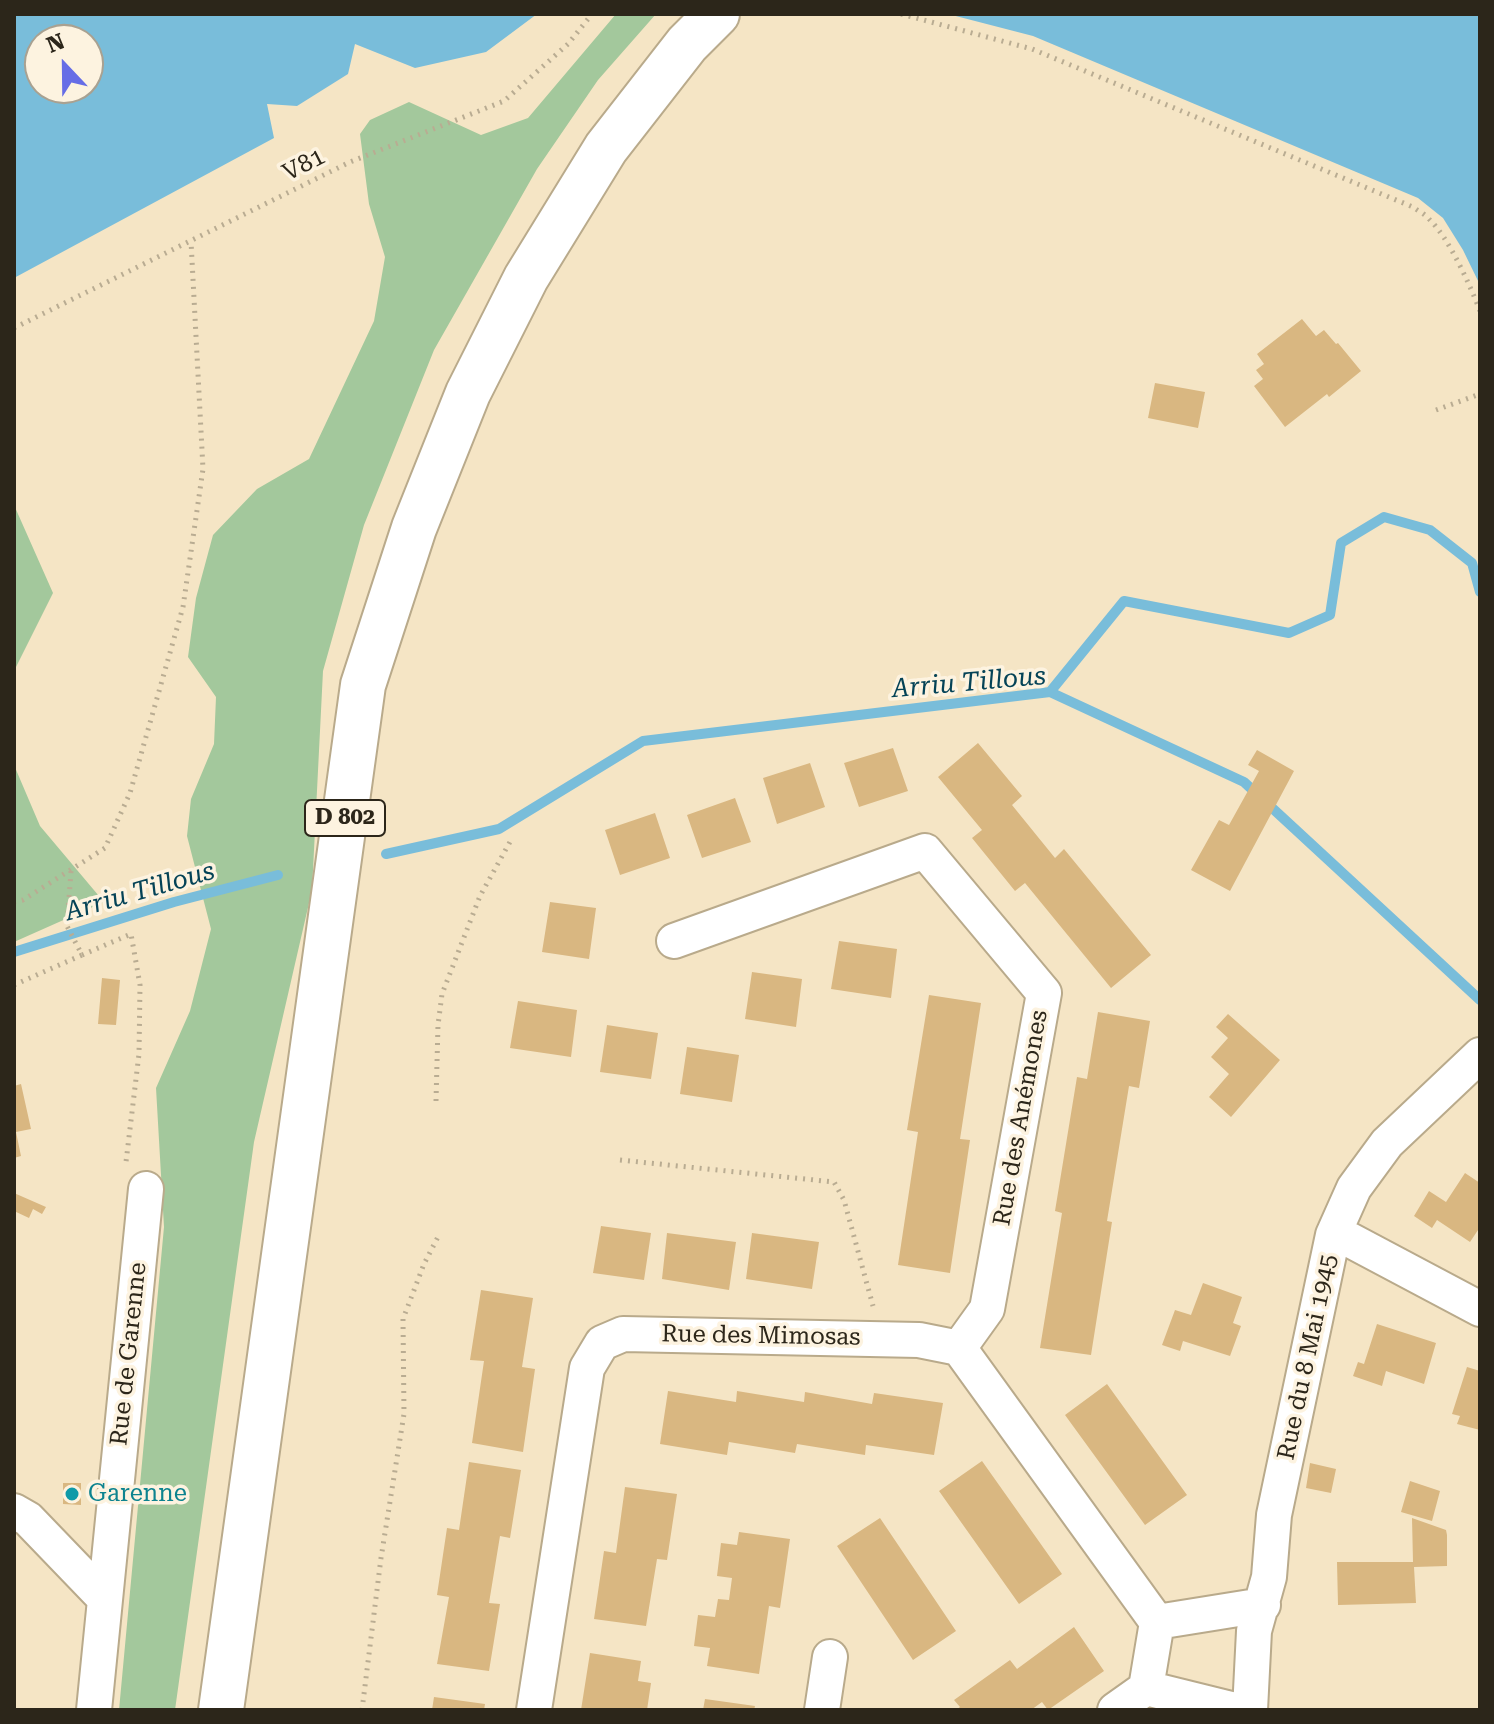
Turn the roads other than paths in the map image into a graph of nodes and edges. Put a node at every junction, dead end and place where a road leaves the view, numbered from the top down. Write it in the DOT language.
graph roads {
  1 [pos="717,14"];
  2 [pos="674,941"];
  3 [pos="1480,1055"];
  4 [pos="146,1189"];
  5 [pos="1333,1235"];
  6 [pos="1480,1309"];
  7 [pos="959,1348"];
  8 [pos="14,1511"];
  9 [pos="105,1599"];
  10 [pos="1263,1605"];
  11 [pos="1157,1622"];
  12 [pos="830,1657"];
  13 [pos="1146,1688"];
  14 [pos="94,1710"];
  15 [pos="221,1710"];
  16 [pos="534,1710"];
  17 [pos="822,1710"];
  18 [pos="1115,1710"];
  19 [pos="1235,1710"];
  20 [pos="1250,1710"];
  1 -- 15 [label="main road, D 802"];
  2 -- 7 [label="street, Rue des Anémones"];
  3 -- 5 [label="street, Rue du 8 Mai 1945"];
  4 -- 9 [label="street, Rue de Garenne"];
  5 -- 6 [label="street"];
  5 -- 10 [label="street, Rue du 8 Mai 1945"];
  7 -- 11 [label="street"];
  7 -- 16 [label="street, Rue des Mimosas"];
  8 -- 9 [label="street"];
  9 -- 14 [label="street, Rue de Garenne"];
  10 -- 11 [label="street"];
  10 -- 20 [label="street, Rue du 8 Mai 1945"];
  11 -- 13 [label="street"];
  12 -- 17 [label="street"];
  13 -- 18 [label="street"];
  13 -- 19 [label="street"];
}
